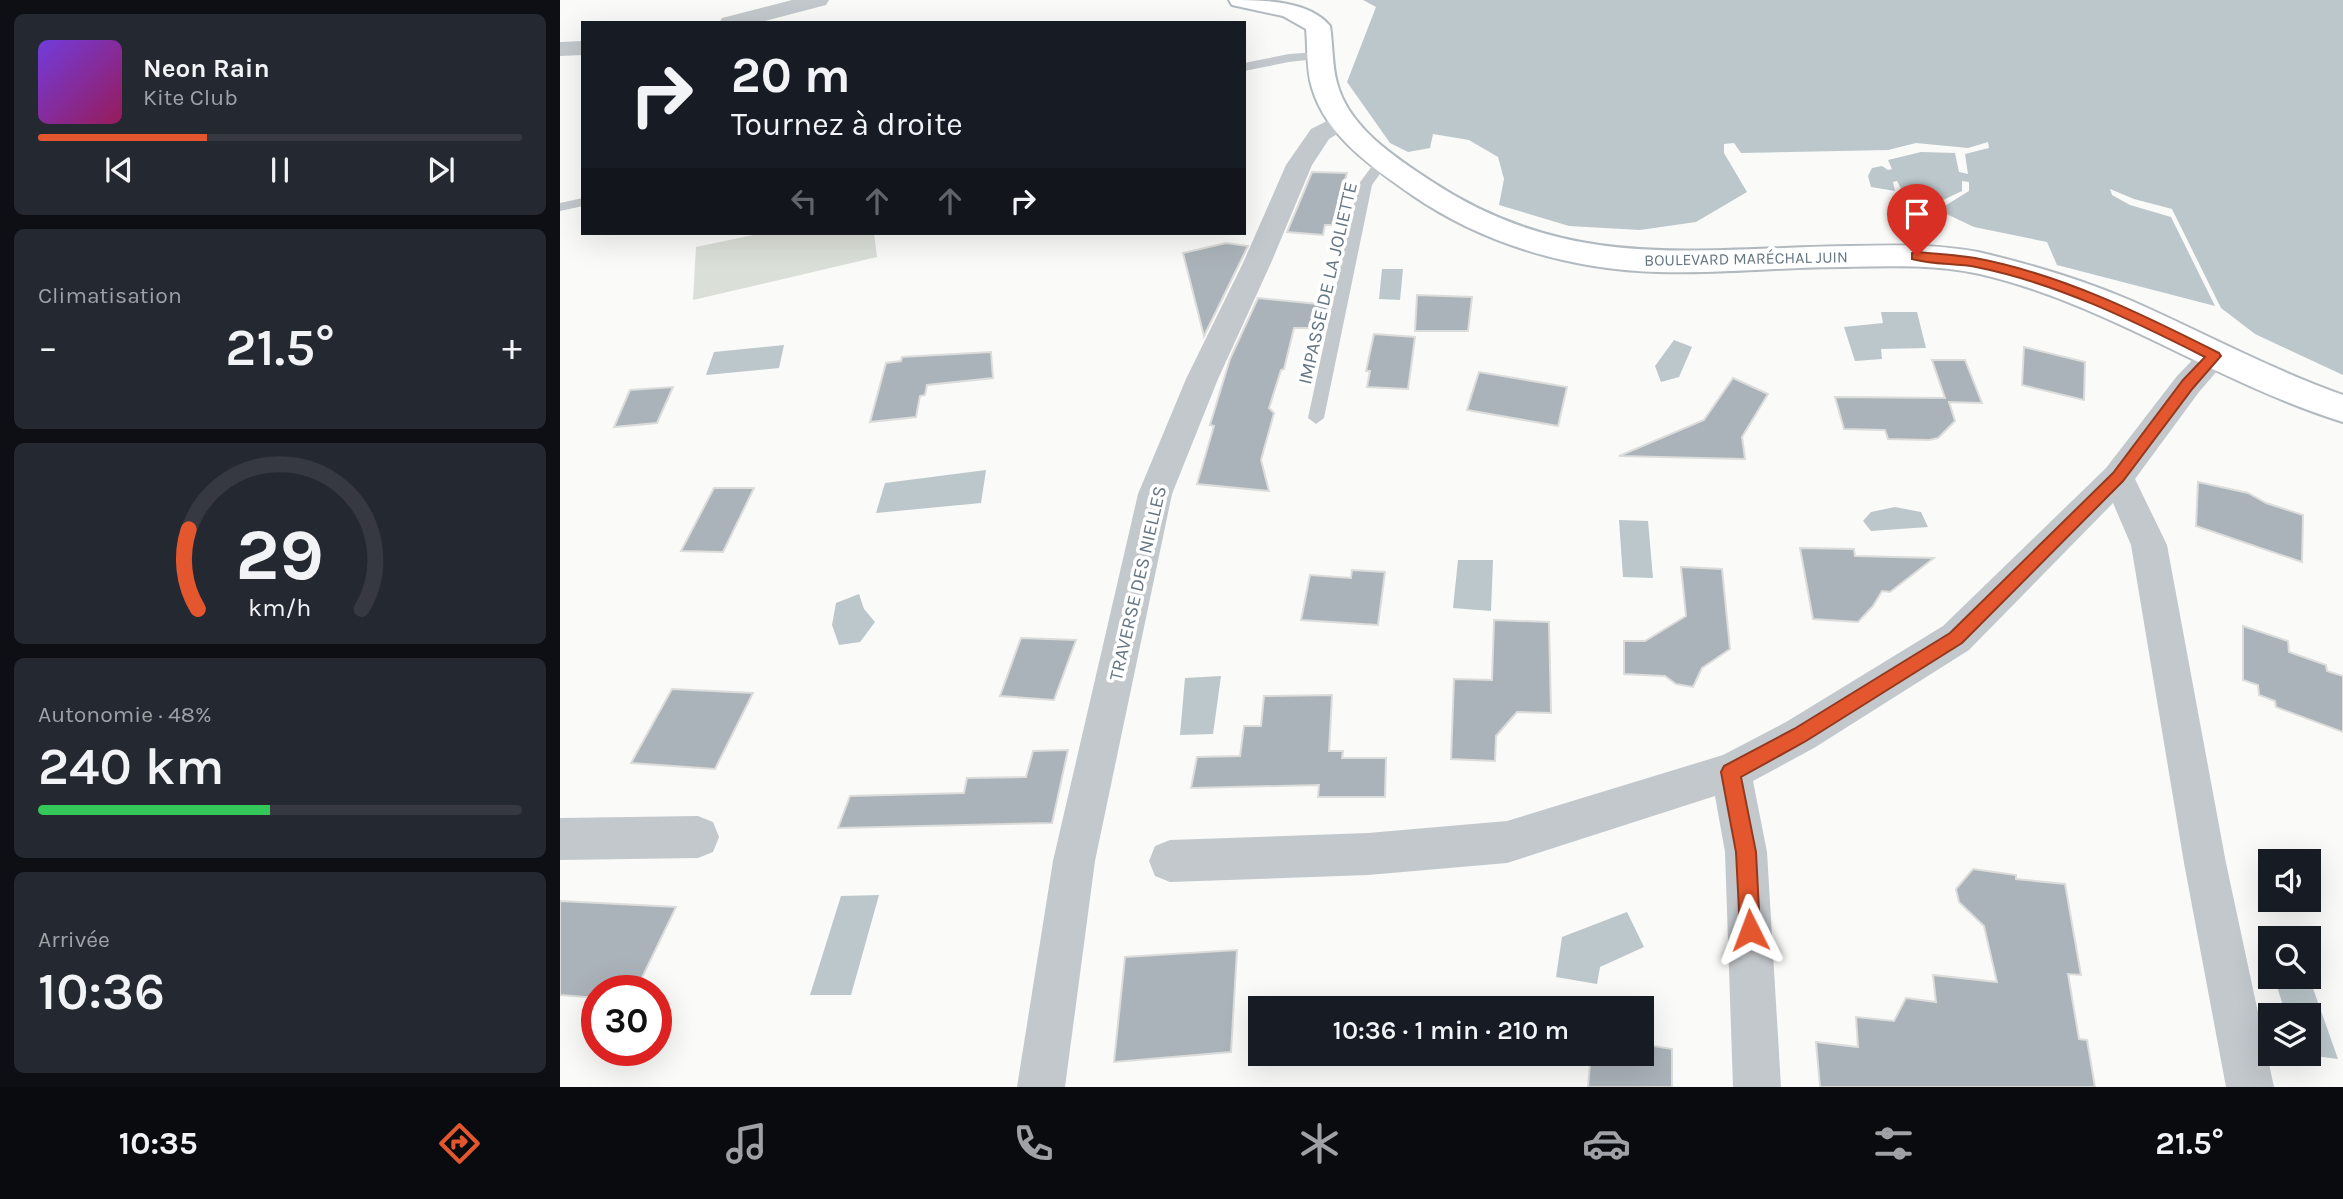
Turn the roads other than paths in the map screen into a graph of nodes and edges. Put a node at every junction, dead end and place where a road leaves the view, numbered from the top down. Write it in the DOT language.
graph roads {
  1 [pos="818,0"];
  2 [pos="1241,0"];
  3 [pos="738,21"];
  4 [pos="581,48"];
  5 [pos="560,49"];
  6 [pos="1320,56"];
  7 [pos="1246,67"];
  8 [pos="1343,121"];
  9 [pos="1383,161"];
  10 [pos="581,202"];
  11 [pos="560,207"];
  12 [pos="2214,356"];
  13 [pos="2343,409"];
  14 [pos="1316,418"];
  15 [pos="2118,477"];
  16 [pos="1731,772"];
  17 [pos="698,837"];
  18 [pos="560,839"];
  19 [pos="1170,861"];
  20 [pos="1041,1087"];
  21 [pos="1757,1087"];
  22 [pos="2250,1087"];
  1 -- 3 [label="street"];
  2 -- 6 [label="street, BOULEVARD MARÉCHAL JUIN"];
  4 -- 5 [label="street"];
  6 -- 7 [label="lane"];
  6 -- 8 [label="street, BOULEVARD MARÉCHAL JUIN"];
  8 -- 9 [label="street, BOULEVARD MARÉCHAL JUIN"];
  8 -- 20 [label="street, TRAVERSE DES NIELLES"];
  9 -- 12 [label="street, BOULEVARD MARÉCHAL JUIN"];
  9 -- 14 [label="lane, IMPASSE DE LA JOLIETTE"];
  10 -- 11 [label="lane"];
  12 -- 13 [label="street, BOULEVARD MARÉCHAL JUIN"];
  12 -- 15 [label="street"];
  15 -- 16 [label="street"];
  15 -- 22 [label="street"];
  16 -- 19 [label="street"];
  16 -- 21 [label="street"];
  17 -- 18 [label="street"];
}
